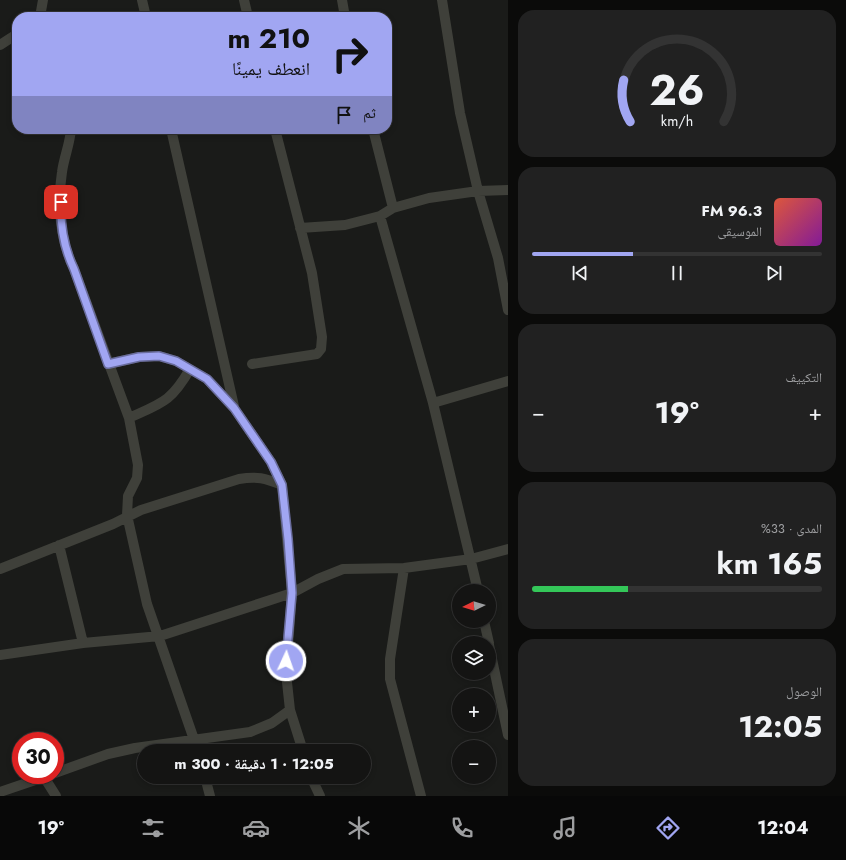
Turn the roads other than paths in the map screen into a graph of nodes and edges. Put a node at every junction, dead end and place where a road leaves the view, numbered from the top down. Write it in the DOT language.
graph roads {
  1 [pos="43,0"];
  2 [pos="142,0"];
  3 [pos="244,0"];
  4 [pos="342,0"];
  5 [pos="442,0"];
  6 [pos="41,12"];
  7 [pos="145,12"];
  8 [pos="247,12"];
  9 [pos="345,12"];
  10 [pos="12,37"];
  11 [pos="0,45"];
  12 [pos="71,134"];
  13 [pos="172,134"];
  14 [pos="276,134"];
  15 [pos="374,134"];
  16 [pos="508,190"];
  17 [pos="478,192"];
  18 [pos="393,208"];
  19 [pos="380,216"];
  20 [pos="300,228"];
  21 [pos="508,310"];
  22 [pos="108,364"];
  23 [pos="252,364"];
  24 [pos="190,369"];
  25 [pos="508,381"];
  26 [pos="433,403"];
  27 [pos="234,408"];
  28 [pos="129,418"];
  29 [pos="282,485"];
  30 [pos="127,515"];
  31 [pos="59,545"];
  32 [pos="508,549"];
  33 [pos="471,559"];
  34 [pos="404,568"];
  35 [pos="0,569"];
  36 [pos="476,584"];
  37 [pos="292,593"];
  38 [pos="160,636"];
  39 [pos="83,643"];
  40 [pos="0,654"];
  41 [pos="496,678"];
  42 [pos="290,710"];
  43 [pos="508,735"];
  44 [pos="195,739"];
  45 [pos="196,744"];
  46 [pos="301,744"];
  47 [pos="64,770"];
  48 [pos="24,784"];
  49 [pos="51,784"];
  50 [pos="207,784"];
  51 [pos="314,784"];
  52 [pos="0,792"];
  53 [pos="56,796"];
  54 [pos="210,796"];
  55 [pos="320,796"];
  56 [pos="421,796"];
  1 -- 6 [label="street"];
  2 -- 7 [label="street"];
  3 -- 8 [label="street"];
  4 -- 9 [label="street"];
  5 -- 17 [label="street"];
  10 -- 11 [label="street"];
  12 -- 22 [label="street"];
  13 -- 27 [label="street"];
  14 -- 20 [label="street"];
  15 -- 18 [label="street"];
  16 -- 17 [label="street"];
  17 -- 18 [label="street"];
  17 -- 21 [label="street"];
  18 -- 19 [label="street"];
  19 -- 20 [label="street"];
  19 -- 26 [label="street"];
  20 -- 23 [label="street"];
  22 -- 24 [label="street"];
  22 -- 28 [label="street"];
  24 -- 27 [label="street"];
  24 -- 28 [label="street"];
  25 -- 26 [label="street"];
  26 -- 33 [label="street"];
  27 -- 29 [label="street"];
  28 -- 30 [label="street"];
  29 -- 30 [label="street"];
  29 -- 37 [label="street"];
  30 -- 31 [label="street"];
  30 -- 38 [label="street"];
  31 -- 35 [label="street"];
  31 -- 39 [label="street"];
  32 -- 33 [label="street"];
  33 -- 34 [label="street"];
  33 -- 36 [label="street"];
  34 -- 37 [label="street"];
  34 -- 56 [label="street"];
  37 -- 38 [label="street"];
  37 -- 42 [label="street"];
  38 -- 39 [label="street"];
  38 -- 44 [label="street"];
  39 -- 40 [label="street"];
  41 -- 43 [label="street"];
  42 -- 44 [label="street"];
  42 -- 46 [label="street"];
  44 -- 45 [label="street"];
  44 -- 47 [label="street"];
  48 -- 52 [label="street"];
  49 -- 53 [label="street"];
  50 -- 54 [label="street"];
  51 -- 55 [label="street"];
}
